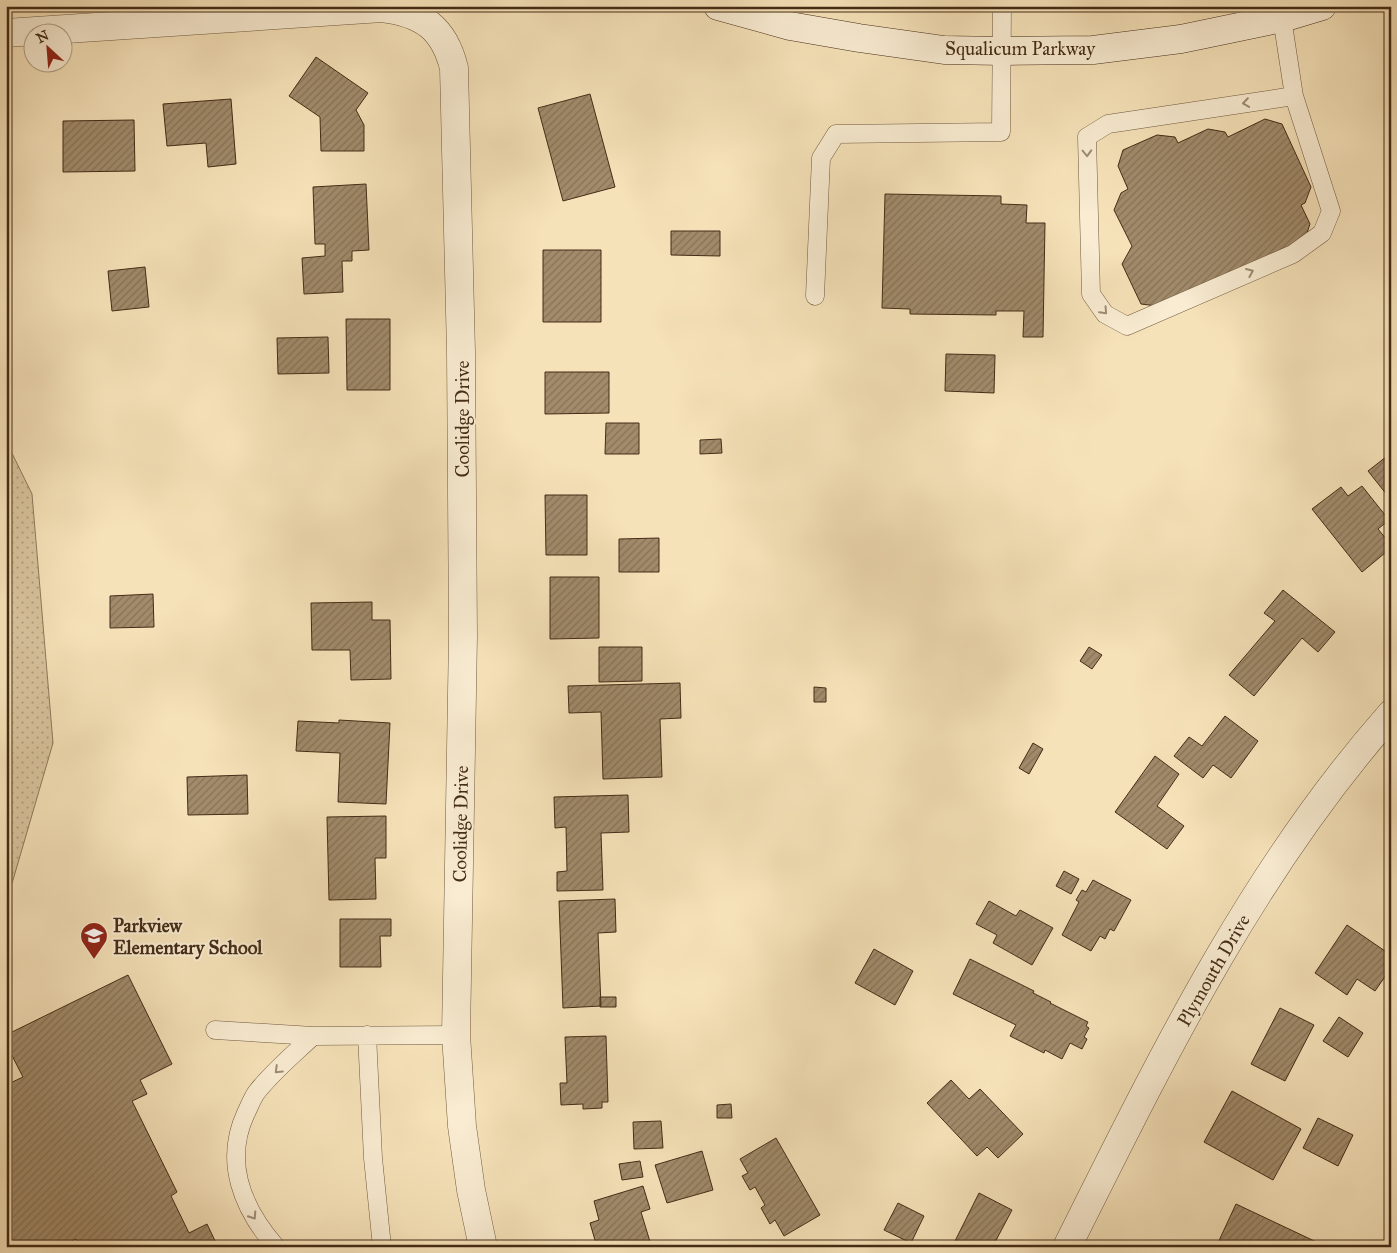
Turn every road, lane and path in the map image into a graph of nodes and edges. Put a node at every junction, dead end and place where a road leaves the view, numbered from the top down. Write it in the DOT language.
graph roads {
  1 [pos="718,6"];
  2 [pos="1002,6"];
  3 [pos="1322,6"];
  4 [pos="1282,18"];
  5 [pos="6,33"];
  6 [pos="1003,51"];
  7 [pos="1294,96"];
  8 [pos="815,296"];
  9 [pos="1391,714"];
  10 [pos="215,1030"];
  11 [pos="367,1035"];
  12 [pos="456,1035"];
  13 [pos="314,1036"];
  14 [pos="276,1247"];
  15 [pos="382,1247"];
  16 [pos="482,1247"];
  17 [pos="1067,1247"];
  1 -- 6 [label="street, Squalicum Parkway"];
  2 -- 6 [label="lane"];
  3 -- 4 [label="street, Squalicum Parkway"];
  4 -- 6 [label="street, Squalicum Parkway"];
  4 -- 7 [label="lane"];
  5 -- 12 [label="street, Coolidge Drive"];
  6 -- 8 [label="lane"];
  7 -- 7 [label="lane, one-way"];
  9 -- 17 [label="street, Plymouth Drive"];
  10 -- 13 [label="lane"];
  11 -- 12 [label="lane"];
  11 -- 13 [label="lane"];
  11 -- 15 [label="lane"];
  12 -- 16 [label="street, Coolidge Drive"];
  13 -- 14 [label="lane, one-way"];
}
